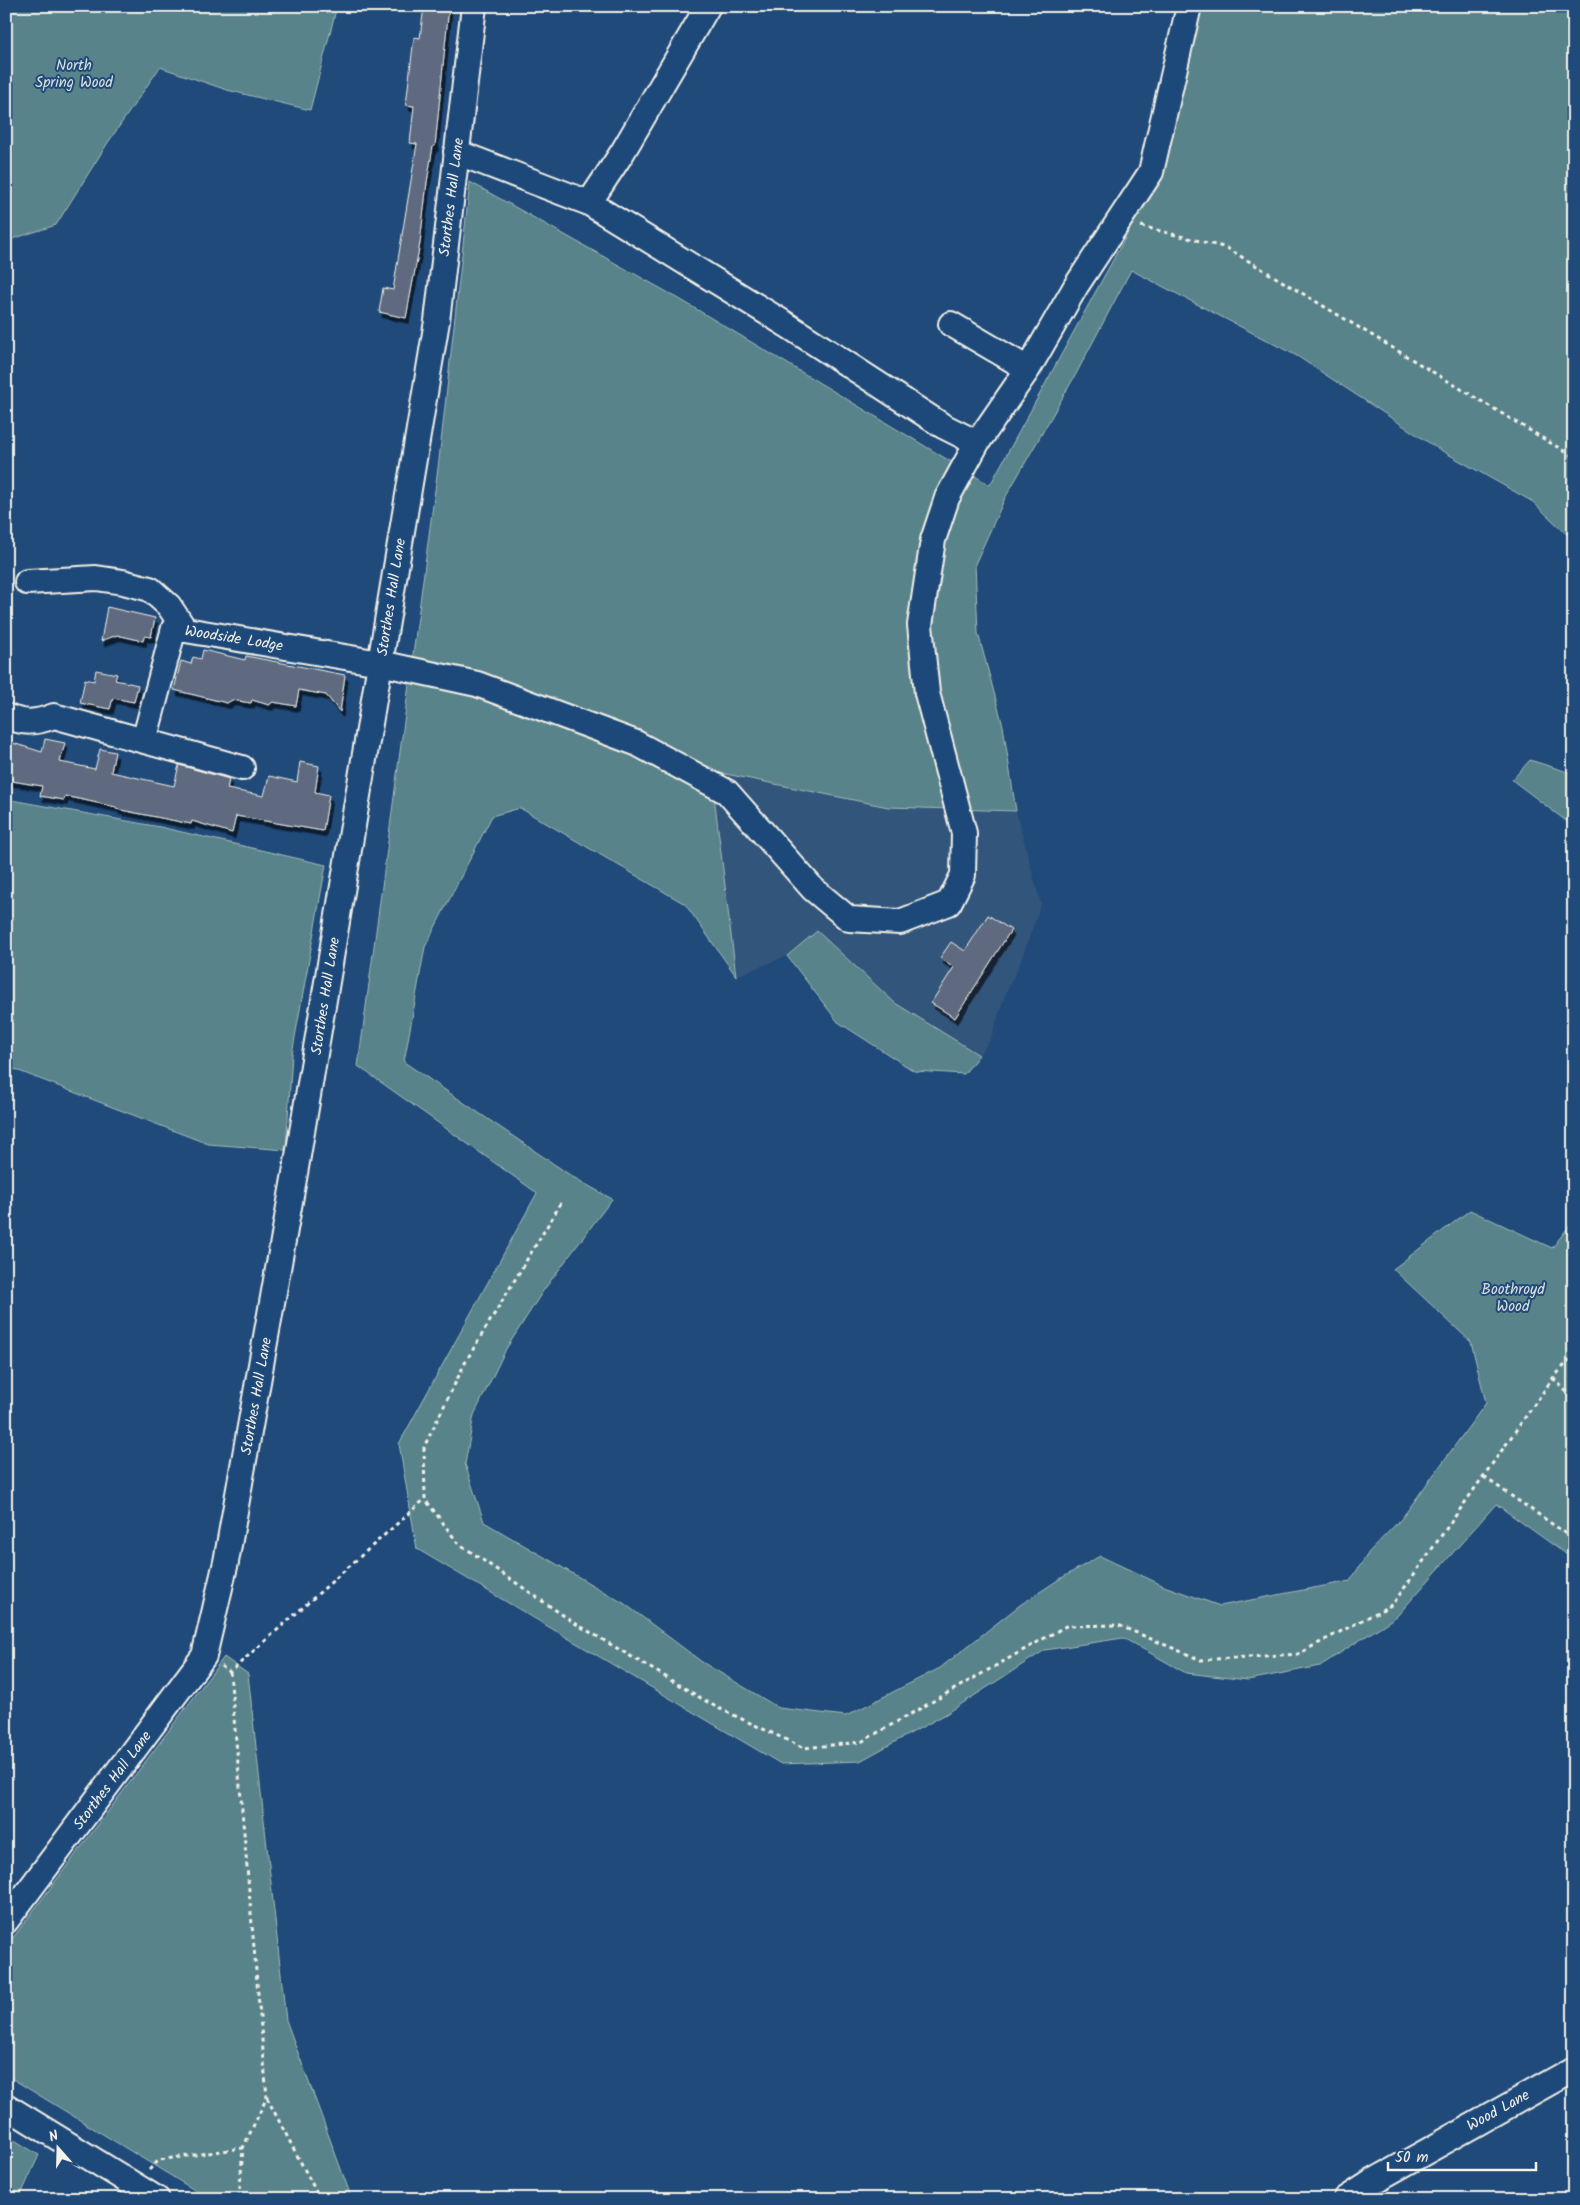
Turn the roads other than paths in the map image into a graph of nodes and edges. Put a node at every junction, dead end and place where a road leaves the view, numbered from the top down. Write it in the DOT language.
graph roads {
  1 [pos="474,6"];
  2 [pos="708,6"];
  3 [pos="1189,6"];
  4 [pos="456,152"];
  5 [pos="589,204"];
  6 [pos="950,324"];
  7 [pos="1028,369"];
  8 [pos="977,443"];
  9 [pos="26,582"];
  10 [pos="185,630"];
  11 [pos="380,663"];
  12 [pos="6,716"];
  13 [pos="144,741"];
  14 [pos="242,768"];
  15 [pos="6,1921"];
  16 [pos="1574,2068"];
  17 [pos="6,2106"];
  18 [pos="157,2199"];
  19 [pos="1346,2199"];
  1 -- 4 [label="street, Storthes Hall Lane"];
  2 -- 5 [label="street"];
  3 -- 7 [label="street, Woodside Lodge"];
  4 -- 5 [label="street"];
  4 -- 11 [label="street, Storthes Hall Lane"];
  5 -- 8 [label="street"];
  6 -- 7 [label="street"];
  7 -- 8 [label="street, Woodside Lodge"];
  8 -- 11 [label="street, Woodside Lodge"];
  9 -- 10 [label="street"];
  10 -- 11 [label="street, Woodside Lodge"];
  10 -- 13 [label="street, Woodside Lodge"];
  11 -- 15 [label="street, Storthes Hall Lane"];
  12 -- 13 [label="street"];
  13 -- 14 [label="street"];
  16 -- 19 [label="street, Wood Lane"];
  17 -- 18 [label="street"];
}
